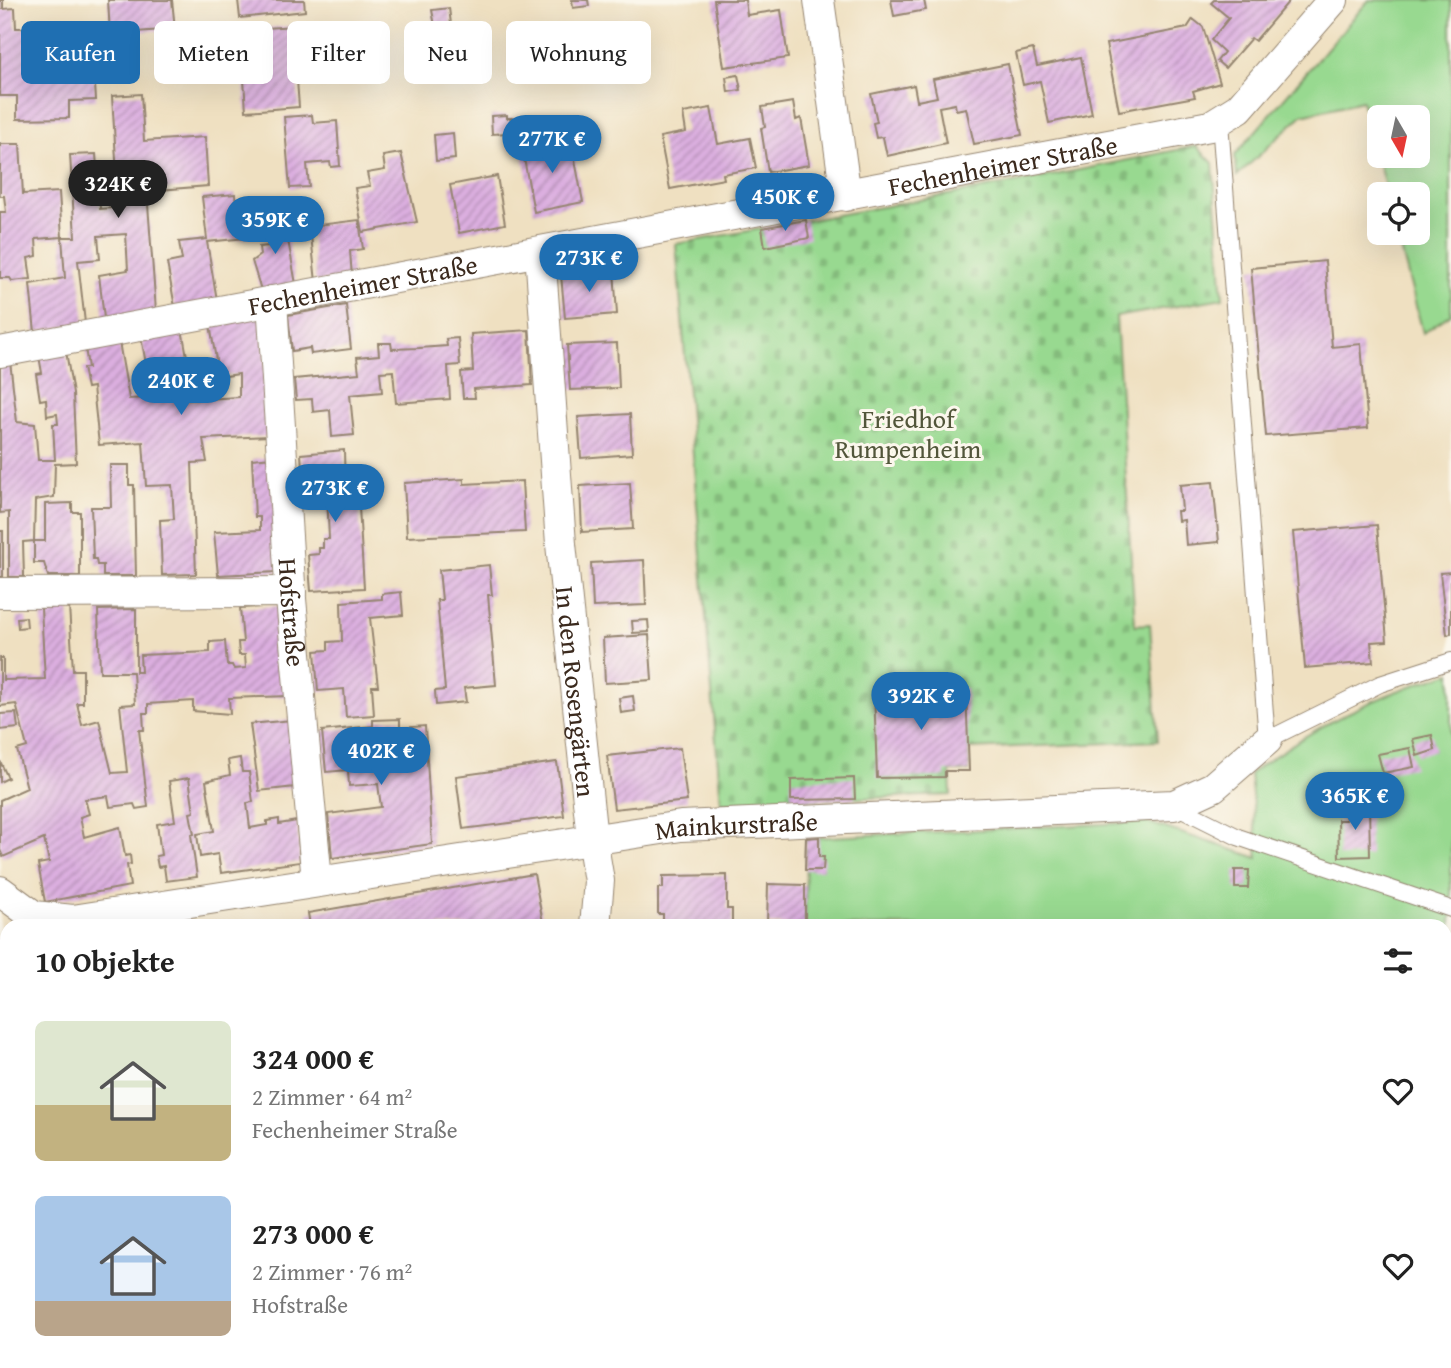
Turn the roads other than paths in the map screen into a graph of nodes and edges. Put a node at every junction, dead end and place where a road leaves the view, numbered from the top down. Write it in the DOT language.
graph roads {
  1 [pos="819,0"];
  2 [pos="1334,0"];
  3 [pos="1220,122"];
  4 [pos="846,196"];
  5 [pos="540,252"];
  6 [pos="272,301"];
  7 [pos="0,352"];
  8 [pos="291,592"];
  9 [pos="0,593"];
  10 [pos="1451,661"];
  11 [pos="1267,740"];
  12 [pos="1174,805"];
  13 [pos="592,839"];
  14 [pos="317,881"];
  15 [pos="0,891"];
  16 [pos="1451,909"];
  17 [pos="63,919"];
  18 [pos="79,919"];
  19 [pos="596,919"];
  1 -- 4 [label="street"];
  2 -- 3 [label="street, Fechenheimer Straße"];
  3 -- 4 [label="street, Fechenheimer Straße"];
  3 -- 11 [label="lane"];
  4 -- 5 [label="street, Fechenheimer Straße"];
  5 -- 6 [label="street, Fechenheimer Straße"];
  5 -- 13 [label="street, In den Rosengärten"];
  6 -- 7 [label="street, Fechenheimer Straße"];
  6 -- 8 [label="street, Hofstraße"];
  8 -- 9 [label="street"];
  8 -- 14 [label="street, Hofstraße"];
  10 -- 11 [label="lane, Mainkurstraße"];
  11 -- 12 [label="street, Mainkurstraße"];
  12 -- 13 [label="street, Mainkurstraße"];
  12 -- 16 [label="lane"];
  13 -- 14 [label="street, Mainkurstraße"];
  13 -- 19 [label="street, In den Rosengärten"];
  14 -- 18 [label="street, Mainkurstraße"];
  15 -- 17 [label="street, Mainkurstraße"];
}
